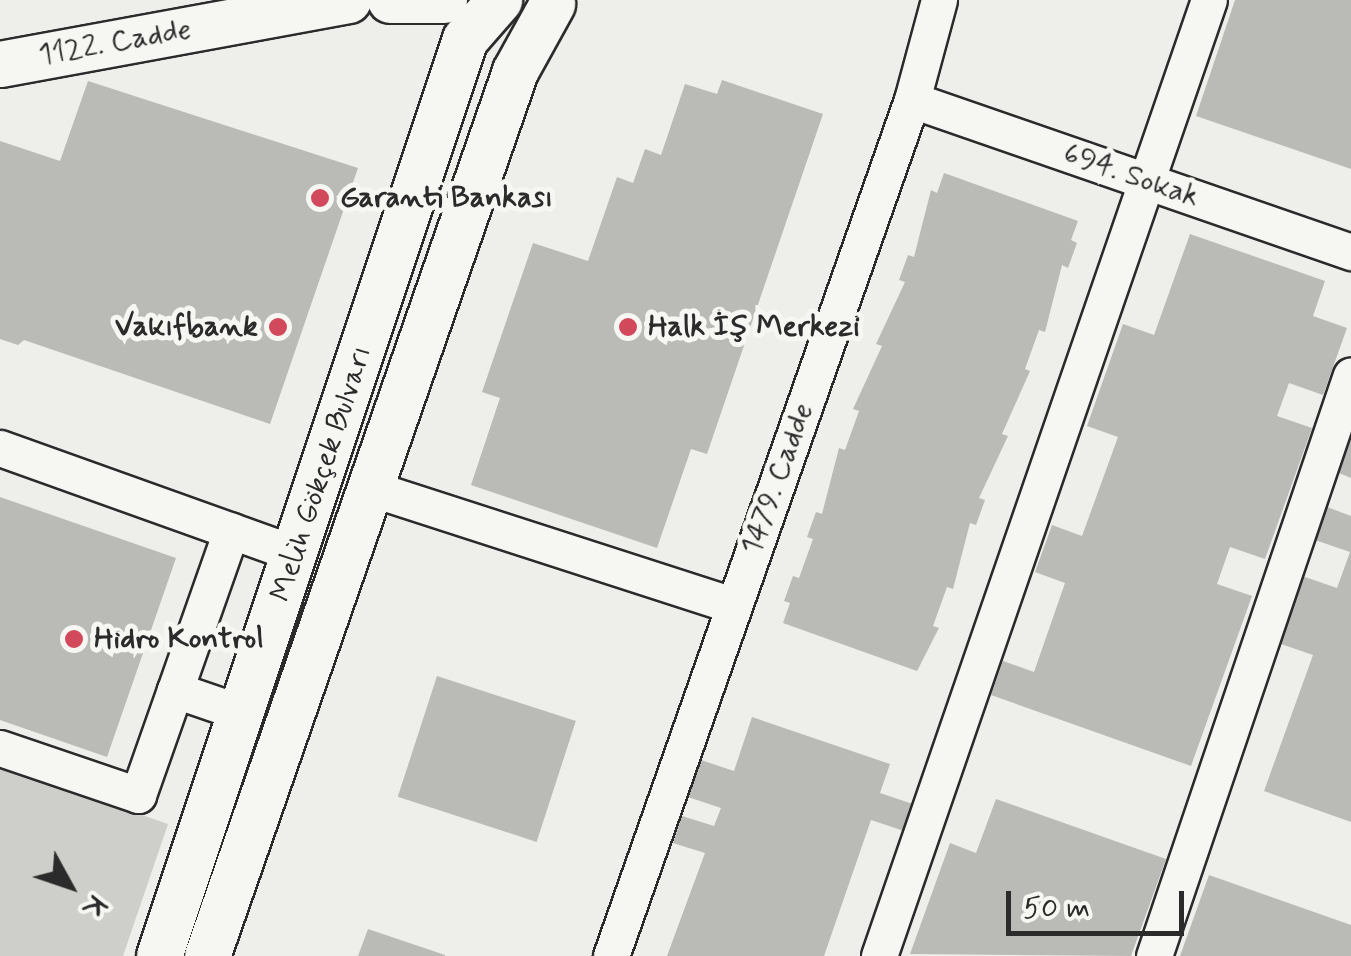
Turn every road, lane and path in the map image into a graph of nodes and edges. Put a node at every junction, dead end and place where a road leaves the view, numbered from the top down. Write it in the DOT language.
graph roads {
  1 [pos="348,0"];
  2 [pos="390,0"];
  3 [pos="444,0"];
  4 [pos="503,0"];
  5 [pos="938,0"];
  6 [pos="1209,0"];
  7 [pos="554,2"];
  8 [pos="0,64"];
  9 [pos="912,100"];
  10 [pos="1144,180"];
  11 [pos="1351,252"];
  12 [pos="1351,375"];
  13 [pos="0,448"];
  14 [pos="370,488"];
  15 [pos="230,530"];
  16 [pos="296,554"];
  17 [pos="733,605"];
  18 [pos="175,690"];
  19 [pos="242,713"];
  20 [pos="0,748"];
  21 [pos="159,956"];
  22 [pos="207,956"];
  23 [pos="611,956"];
  24 [pos="880,956"];
  25 [pos="1154,956"];
  1 -- 8 [label="main road, 1122. Cadde"];
  2 -- 3 [label="main road"];
  4 -- 7 [label="main road"];
  4 -- 16 [label="main road, Melih Gökçek Bulvarı"];
  5 -- 9 [label="street, 1479. Cadde"];
  6 -- 10 [label="street"];
  7 -- 14 [label="main road, Melih Gökçek Bulvarı"];
  9 -- 10 [label="street, 694. Sokak"];
  9 -- 17 [label="street, 1479. Cadde"];
  10 -- 11 [label="street, 694. Sokak"];
  10 -- 24 [label="street"];
  12 -- 25 [label="street"];
  13 -- 15 [label="street"];
  14 -- 17 [label="street"];
  14 -- 22 [label="main road, Melih Gökçek Bulvarı"];
  15 -- 16 [label="street"];
  15 -- 18 [label="street"];
  16 -- 19 [label="main road, Melih Gökçek Bulvarı"];
  17 -- 23 [label="street, 1479. Cadde"];
  18 -- 19 [label="street"];
  18 -- 20 [label="street"];
  19 -- 21 [label="main road, Melih Gökçek Bulvarı"];
}
